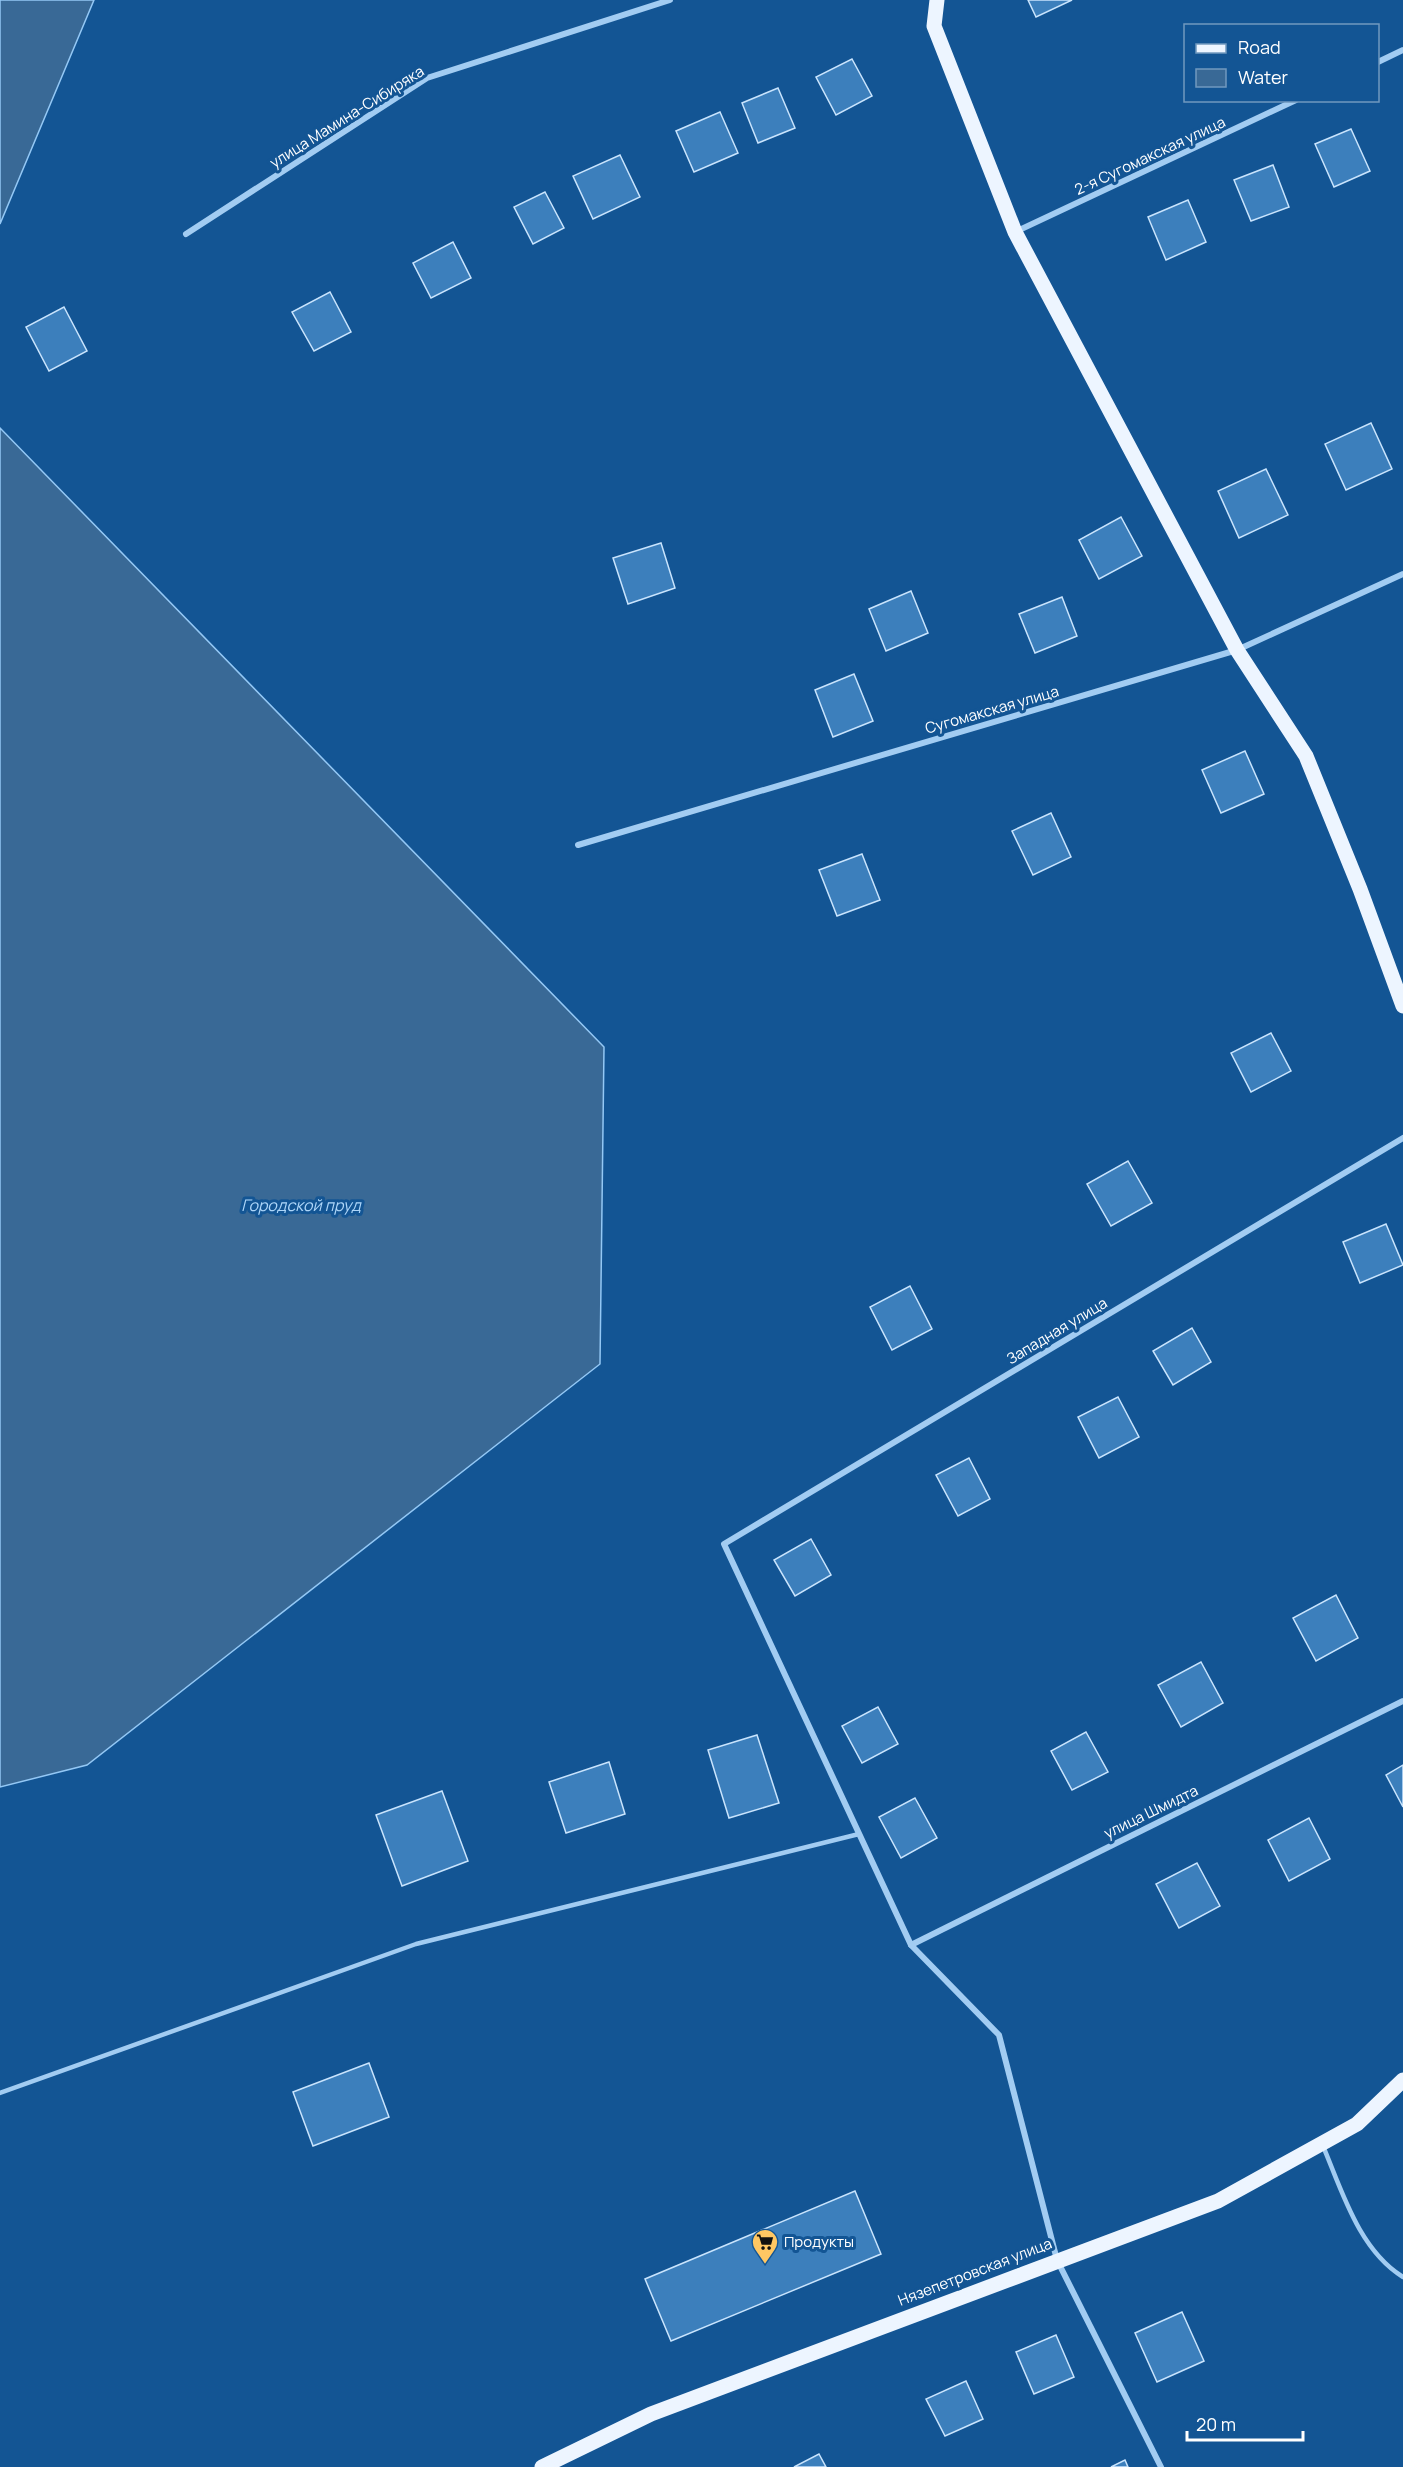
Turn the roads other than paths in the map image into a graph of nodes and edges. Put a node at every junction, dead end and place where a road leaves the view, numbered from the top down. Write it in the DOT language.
graph roads {
  1 [pos="670,0"];
  2 [pos="937,0"];
  3 [pos="1403,50"];
  4 [pos="1379,61"];
  5 [pos="1292,102"];
  6 [pos="1015,232"];
  7 [pos="186,234"];
  8 [pos="1403,574"];
  9 [pos="1238,650"];
  10 [pos="578,845"];
  11 [pos="1403,1006"];
  12 [pos="1403,1138"];
  13 [pos="1403,1701"];
  14 [pos="859,1834"];
  15 [pos="910,1945"];
  16 [pos="1403,2080"];
  17 [pos="0,2093"];
  18 [pos="1322,2144"];
  19 [pos="1058,2260"];
  20 [pos="1403,2277"];
  21 [pos="542,2467"];
  22 [pos="1161,2467"];
  1 -- 7 [label="street, улица Мамина-Сибиряка"];
  2 -- 6 [label="main road"];
  3 -- 4 [label="street"];
  5 -- 6 [label="street, 2-я Сугомакская улица"];
  6 -- 9 [label="main road"];
  8 -- 9 [label="street, Сугомакская улица"];
  9 -- 10 [label="street, Сугомакская улица"];
  9 -- 11 [label="main road"];
  12 -- 14 [label="street, Западная улица"];
  13 -- 15 [label="street, улица Шмидта"];
  14 -- 15 [label="street"];
  14 -- 17 [label="lane"];
  15 -- 19 [label="street"];
  16 -- 18 [label="main road, Нязепетровская улица"];
  18 -- 19 [label="main road, Нязепетровская улица"];
  18 -- 20 [label="lane"];
  19 -- 21 [label="main road, Нязепетровская улица"];
  19 -- 22 [label="street"];
}
